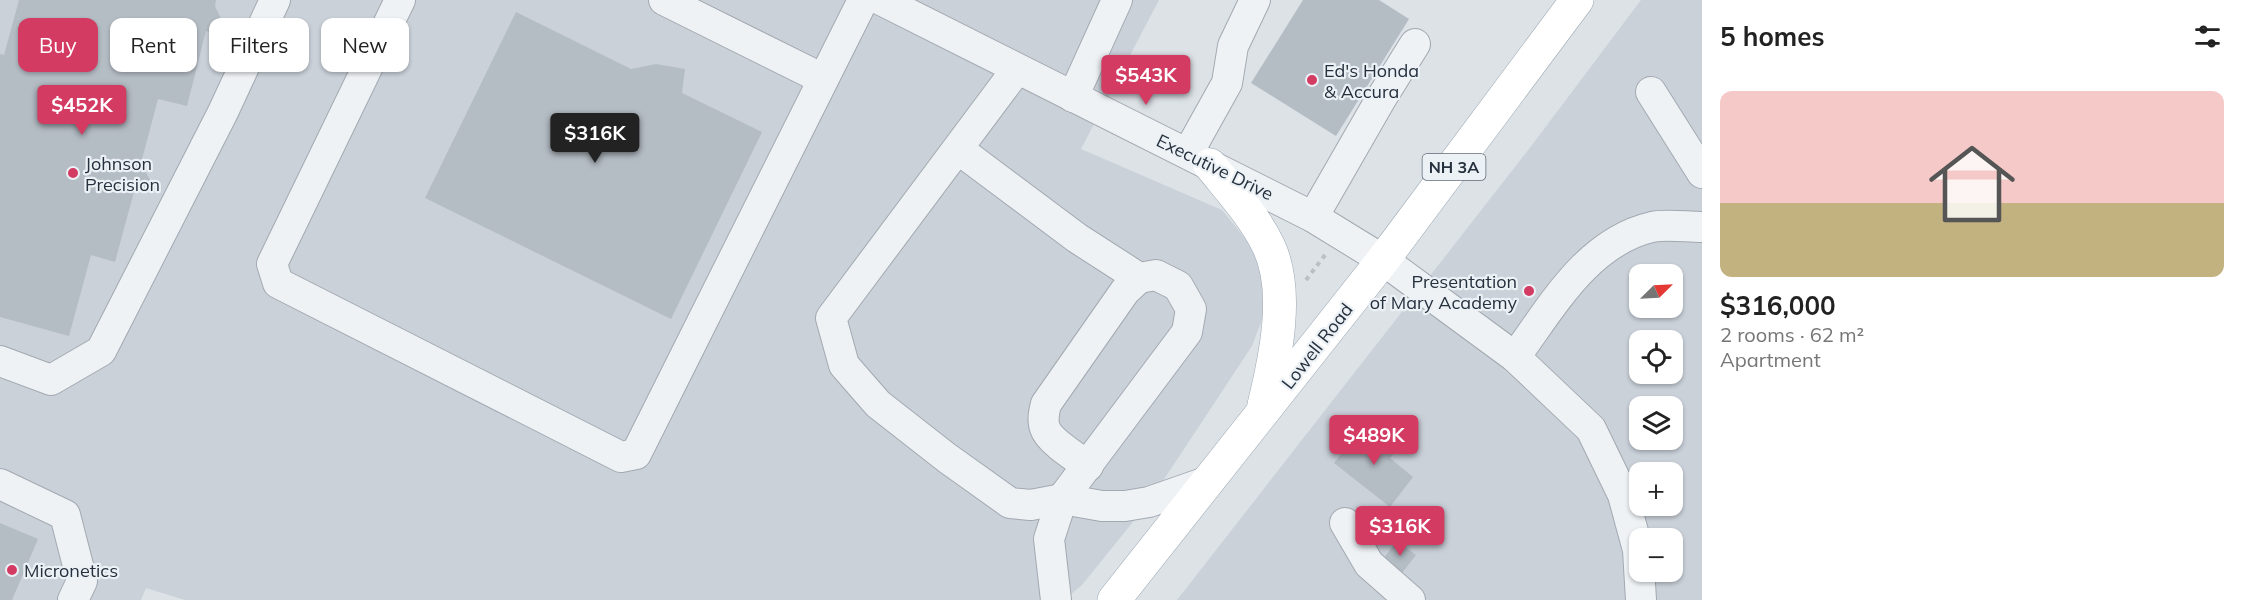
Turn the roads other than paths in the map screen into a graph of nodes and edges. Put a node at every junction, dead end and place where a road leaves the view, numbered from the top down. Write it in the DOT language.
graph roads {
  1 [pos="275,0"];
  2 [pos="400,0"];
  3 [pos="664,0"];
  4 [pos="863,0"];
  5 [pos="881,0"];
  6 [pos="1117,0"];
  7 [pos="1255,0"];
  8 [pos="1577,0"];
  9 [pos="1415,44"];
  10 [pos="1017,69"];
  11 [pos="823,79"];
  12 [pos="1651,92"];
  13 [pos="1073,97"];
  14 [pos="958,149"];
  15 [pos="1199,159"];
  16 [pos="1702,173"];
  17 [pos="1313,217"];
  18 [pos="1702,227"];
  19 [pos="1383,260"];
  20 [pos="1139,278"];
  21 [pos="1515,357"];
  22 [pos="0,361"];
  23 [pos="1261,417"];
  24 [pos="1088,466"];
  25 [pos="1209,481"];
  26 [pos="0,484"];
  27 [pos="1062,499"];
  28 [pos="1345,523"];
  29 [pos="73,600"];
  30 [pos="1056,600"];
  31 [pos="1114,600"];
  32 [pos="1410,600"];
  33 [pos="1641,600"];
  1 -- 22 [label="street"];
  2 -- 11 [label="street"];
  3 -- 11 [label="street"];
  4 -- 11 [label="street"];
  5 -- 10 [label="street, Executive Drive"];
  6 -- 13 [label="street"];
  7 -- 15 [label="street"];
  8 -- 19 [label="main road, Lowell Road / NH 3A"];
  9 -- 17 [label="street"];
  10 -- 13 [label="street, Executive Drive"];
  10 -- 14 [label="street"];
  12 -- 16 [label="street"];
  13 -- 15 [label="street, Executive Drive"];
  14 -- 20 [label="street"];
  14 -- 27 [label="street"];
  15 -- 17 [label="street, Executive Drive"];
  15 -- 23 [label="main road"];
  17 -- 19 [label="street, Executive Drive"];
  18 -- 21 [label="street"];
  19 -- 21 [label="street, Executive Drive"];
  19 -- 23 [label="main road, Lowell Road / NH 3A"];
  20 -- 24 [label="street"];
  20 -- 24 [label="street"];
  21 -- 33 [label="street, Executive Drive"];
  23 -- 25 [label="main road, Lowell Road / NH 3A"];
  24 -- 27 [label="street"];
  25 -- 27 [label="street"];
  25 -- 31 [label="main road, Lowell Road / NH 3A"];
  26 -- 29 [label="street"];
  27 -- 30 [label="street"];
  28 -- 32 [label="street"];
}
